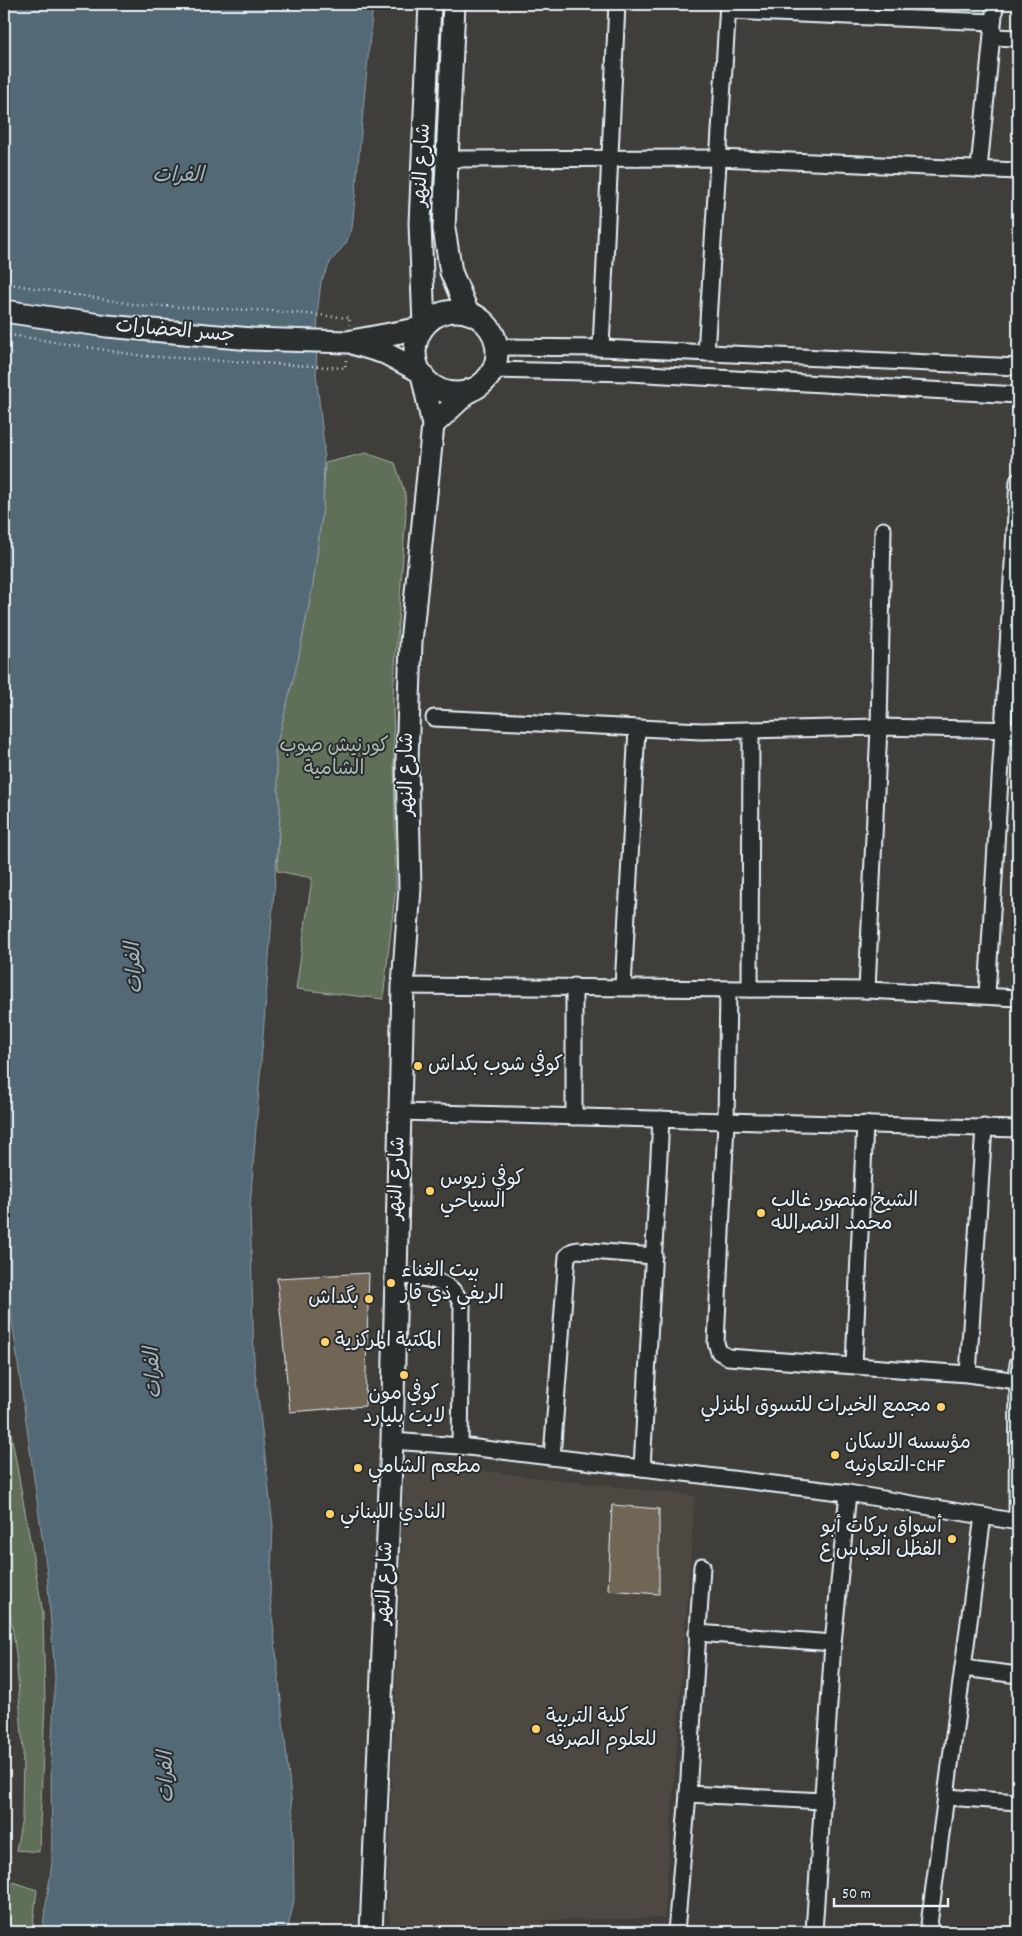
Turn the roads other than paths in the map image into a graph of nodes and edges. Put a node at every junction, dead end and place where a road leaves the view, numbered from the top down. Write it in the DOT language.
graph roads {
  1 [pos="430,4"];
  2 [pos="454,4"];
  3 [pos="617,4"];
  4 [pos="995,4"];
  5 [pos="728,7"];
  6 [pos="992,29"];
  7 [pos="1018,38"];
  8 [pos="610,158"];
  9 [pos="719,158"];
  10 [pos="448,159"];
  11 [pos="979,169"];
  12 [pos="1018,171"];
  13 [pos="4,311"];
  14 [pos="468,313"];
  15 [pos="423,327"];
  16 [pos="348,342"];
  17 [pos="496,347"];
  18 [pos="601,348"];
  19 [pos="706,353"];
  20 [pos="1018,367"];
  21 [pos="492,370"];
  22 [pos="420,373"];
  23 [pos="470,390"];
  24 [pos="1018,395"];
  25 [pos="433,425"];
  26 [pos="1018,481"];
  27 [pos="883,530"];
  28 [pos="434,718"];
  29 [pos="879,727"];
  30 [pos="637,729"];
  31 [pos="752,730"];
  32 [pos="1011,730"];
  33 [pos="404,986"];
  34 [pos="574,986"];
  35 [pos="622,987"];
  36 [pos="728,989"];
  37 [pos="750,989"];
  38 [pos="867,990"];
  39 [pos="987,995"];
  40 [pos="1018,998"];
  41 [pos="400,1112"];
  42 [pos="574,1117"];
  43 [pos="661,1119"];
  44 [pos="726,1122"];
  45 [pos="865,1124"];
  46 [pos="984,1127"];
  47 [pos="1018,1129"];
  48 [pos="654,1256"];
  49 [pos="395,1275"];
  50 [pos="1018,1363"];
  51 [pos="854,1365"];
  52 [pos="968,1374"];
  53 [pos="1017,1381"];
  54 [pos="392,1441"];
  55 [pos="460,1446"];
  56 [pos="552,1457"];
  57 [pos="642,1468"];
  58 [pos="848,1492"];
  59 [pos="983,1516"];
  60 [pos="1017,1522"];
  61 [pos="702,1566"];
  62 [pos="697,1633"];
  63 [pos="833,1643"];
  64 [pos="962,1668"];
  65 [pos="1018,1675"];
  66 [pos="688,1794"];
  67 [pos="946,1797"];
  68 [pos="823,1801"];
  69 [pos="1018,1802"];
  70 [pos="371,1932"];
  71 [pos="676,1932"];
  72 [pos="814,1932"];
  73 [pos="928,1932"];
  1 -- 15 [label="main road, شارع النهر"];
  2 -- 10 [label="main road, شارع النهر"];
  3 -- 8 [label="street"];
  4 -- 6 [label="street"];
  5 -- 6 [label="street"];
  5 -- 9 [label="street"];
  6 -- 7 [label="street"];
  6 -- 11 [label="street"];
  8 -- 9 [label="street"];
  8 -- 10 [label="street"];
  8 -- 18 [label="street"];
  9 -- 11 [label="street"];
  9 -- 19 [label="street"];
  10 -- 14 [label="main road, شارع النهر"];
  11 -- 12 [label="street"];
  13 -- 16 [label="main road, جسر الحضارات"];
  14 -- 15 [label="main road"];
  14 -- 17 [label="main road"];
  15 -- 16 [label="main road"];
  15 -- 22 [label="main road"];
  16 -- 22 [label="main road"];
  17 -- 18 [label="street"];
  17 -- 21 [label="main road"];
  18 -- 19 [label="street"];
  19 -- 20 [label="street"];
  21 -- 23 [label="main road"];
  21 -- 24 [label="street"];
  22 -- 23 [label="main road"];
  22 -- 25 [label="main road, شارع النهر"];
  23 -- 25 [label="main road"];
  25 -- 33 [label="main road, شارع النهر"];
  26 -- 32 [label="street"];
  27 -- 29 [label="street"];
  28 -- 30 [label="street"];
  29 -- 31 [label="street"];
  29 -- 32 [label="street"];
  29 -- 38 [label="street"];
  30 -- 31 [label="street"];
  30 -- 35 [label="street"];
  31 -- 37 [label="street"];
  32 -- 39 [label="street"];
  33 -- 34 [label="street"];
  33 -- 41 [label="main road, شارع النهر"];
  34 -- 35 [label="street"];
  34 -- 42 [label="street"];
  35 -- 36 [label="street"];
  36 -- 37 [label="street"];
  36 -- 44 [label="street"];
  37 -- 38 [label="street"];
  38 -- 39 [label="street"];
  39 -- 40 [label="street"];
  41 -- 42 [label="street"];
  41 -- 49 [label="main road, شارع النهر"];
  42 -- 43 [label="street"];
  43 -- 44 [label="street"];
  43 -- 48 [label="street"];
  44 -- 45 [label="street"];
  44 -- 51 [label="street"];
  45 -- 46 [label="street"];
  45 -- 51 [label="street"];
  46 -- 47 [label="street"];
  46 -- 52 [label="street"];
  48 -- 56 [label="street"];
  48 -- 57 [label="street"];
  49 -- 54 [label="main road, شارع النهر"];
  49 -- 55 [label="street"];
  50 -- 53 [label="street"];
  51 -- 52 [label="street"];
  52 -- 53 [label="street"];
  53 -- 60 [label="street"];
  54 -- 55 [label="street"];
  54 -- 70 [label="main road, شارع النهر"];
  55 -- 56 [label="street"];
  56 -- 57 [label="street"];
  57 -- 58 [label="street"];
  58 -- 59 [label="street"];
  58 -- 63 [label="street"];
  59 -- 60 [label="street"];
  59 -- 64 [label="street"];
  61 -- 62 [label="street"];
  62 -- 63 [label="street"];
  62 -- 66 [label="street"];
  63 -- 68 [label="street"];
  64 -- 65 [label="street"];
  64 -- 67 [label="street"];
  66 -- 68 [label="street"];
  66 -- 71 [label="street"];
  67 -- 69 [label="street"];
  67 -- 73 [label="street"];
  68 -- 72 [label="street"];
}
